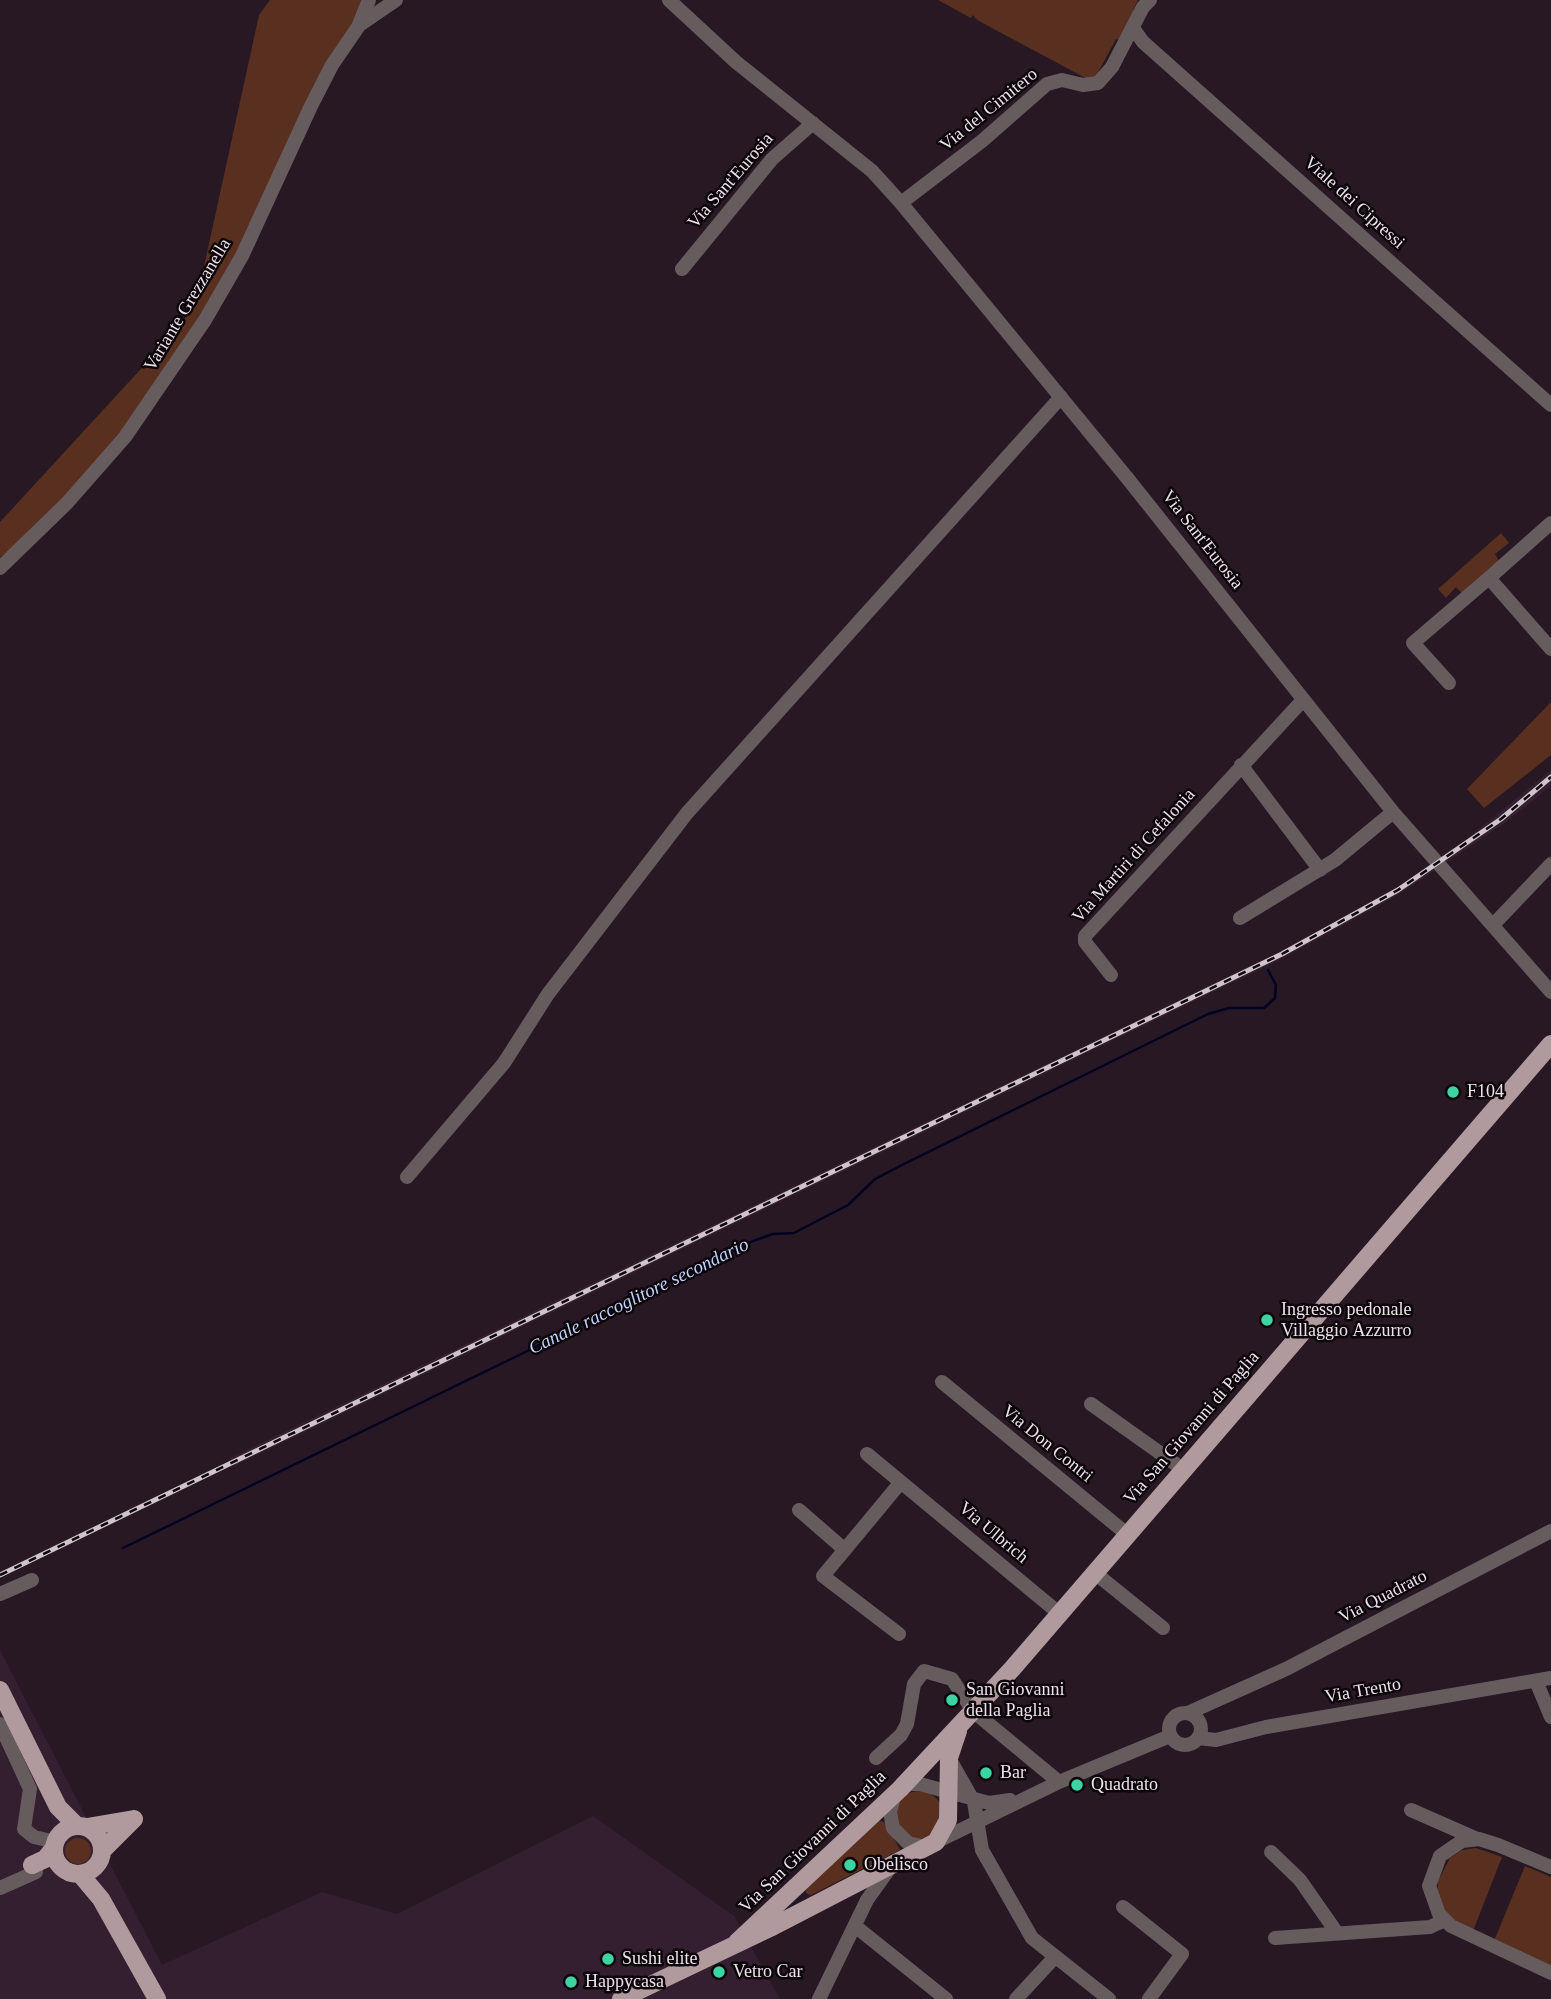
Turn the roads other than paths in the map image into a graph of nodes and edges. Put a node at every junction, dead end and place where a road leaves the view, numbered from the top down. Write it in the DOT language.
graph roads {
  1 [pos="369,0"];
  2 [pos="397,0"];
  3 [pos="668,0"];
  4 [pos="1150,0"];
  5 [pos="358,27"];
  6 [pos="1133,28"];
  7 [pos="813,123"];
  8 [pos="901,203"];
  9 [pos="682,269"];
  10 [pos="1061,397"];
  11 [pos="1551,405"];
  12 [pos="1551,523"];
  13 [pos="0,568"];
  14 [pos="1489,578"];
  15 [pos="1551,649"];
  16 [pos="1449,683"];
  17 [pos="1303,700"];
  18 [pos="1241,765"];
  19 [pos="1393,812"];
  20 [pos="1551,864"];
  21 [pos="1320,870"];
  22 [pos="1240,918"];
  23 [pos="1493,925"];
  24 [pos="1111,975"];
  25 [pos="1551,992"];
  26 [pos="1551,1044"];
  27 [pos="407,1177"];
  28 [pos="942,1382"];
  29 [pos="1091,1404"];
  30 [pos="867,1454"];
  31 [pos="1184,1470"];
  32 [pos="901,1482"];
  33 [pos="799,1510"];
  34 [pos="1551,1531"];
  35 [pos="1128,1535"];
  36 [pos="845,1550"];
  37 [pos="1095,1573"];
  38 [pos="32,1580"];
  39 [pos="0,1594"];
  40 [pos="1060,1614"];
  41 [pos="1163,1628"];
  42 [pos="899,1634"];
  43 [pos="1551,1678"];
  44 [pos="1536,1681"];
  45 [pos="0,1690"];
  46 [pos="974,1711"];
  47 [pos="1193,1717"];
  48 [pos="1551,1717"];
  49 [pos="0,1724"];
  50 [pos="961,1725"];
  51 [pos="1170,1736"];
  52 [pos="1198,1738"];
  53 [pos="876,1758"];
  54 [pos="949,1758"];
  55 [pos="1059,1782"];
  56 [pos="900,1789"];
  57 [pos="949,1791"];
  58 [pos="1028,1796"];
  59 [pos="971,1797"];
  60 [pos="58,1807"];
  61 [pos="1411,1810"];
  62 [pos="977,1821"];
  63 [pos="82,1826"];
  64 [pos="1479,1839"];
  65 [pos="57,1842"];
  66 [pos="931,1845"];
  67 [pos="1271,1852"];
  68 [pos="93,1864"];
  69 [pos="1551,1867"];
  70 [pos="34,1868"];
  71 [pos="62,1868"];
  72 [pos="0,1878"];
  73 [pos="802,1882"];
  74 [pos="0,1888"];
  75 [pos="866,1888"];
  76 [pos="826,1899"];
  77 [pos="1123,1907"];
  78 [pos="1445,1920"];
  79 [pos="855,1927"];
  80 [pos="1336,1933"];
  81 [pos="1275,1937"];
  82 [pos="737,1942"];
  83 [pos="1054,1958"];
  84 [pos="1551,1973"];
  85 [pos="157,1999"];
  86 [pos="621,1999"];
  87 [pos="819,1999"];
  88 [pos="946,1999"];
  89 [pos="1016,1999"];
  90 [pos="1109,1999"];
  91 [pos="1149,1999"];
  1 -- 5 [label="street, Variante Grezzanella"];
  2 -- 5 [label="street, Variante Grezzanella"];
  3 -- 7 [label="street, Via Sant'Eurosia"];
  4 -- 6 [label="street, Via del Cimitero"];
  5 -- 13 [label="street, Variante Grezzanella"];
  6 -- 8 [label="street, Via del Cimitero"];
  6 -- 11 [label="street, Viale dei Cipressi"];
  7 -- 8 [label="street, Via Sant'Eurosia"];
  7 -- 9 [label="street, Via Sant'Eurosia"];
  8 -- 10 [label="street, Via Sant'Eurosia"];
  10 -- 17 [label="street, Via Sant'Eurosia"];
  10 -- 27 [label="street"];
  12 -- 14 [label="street"];
  14 -- 15 [label="street"];
  14 -- 16 [label="street"];
  17 -- 18 [label="street, Via Martiri di Cefalonia"];
  17 -- 19 [label="street, Via Sant'Eurosia"];
  18 -- 21 [label="street"];
  18 -- 24 [label="street, Via Martiri di Cefalonia"];
  19 -- 21 [label="street"];
  19 -- 23 [label="street, Via Sant'Eurosia"];
  20 -- 23 [label="street"];
  21 -- 22 [label="street"];
  23 -- 25 [label="street, Via Sant'Eurosia"];
  26 -- 31 [label="main road, Via San Giovanni di Paglia"];
  28 -- 35 [label="street, Via Don Contri"];
  29 -- 31 [label="street"];
  30 -- 32 [label="street, Via Ulbrich"];
  31 -- 35 [label="main road, Via San Giovanni di Paglia"];
  32 -- 36 [label="street"];
  32 -- 40 [label="street, Via Ulbrich"];
  33 -- 36 [label="street"];
  34 -- 47 [label="street, Via Quadrato"];
  35 -- 37 [label="main road, Via San Giovanni di Paglia"];
  36 -- 42 [label="street"];
  37 -- 40 [label="main road, Via San Giovanni di Paglia"];
  37 -- 41 [label="street"];
  38 -- 39 [label="street"];
  40 -- 46 [label="main road, Via San Giovanni di Paglia"];
  43 -- 44 [label="street, Via Trento"];
  44 -- 48 [label="street"];
  44 -- 52 [label="street, Via Trento"];
  45 -- 60 [label="main road"];
  46 -- 50 [label="main road, Via San Giovanni di Paglia"];
  46 -- 53 [label="street, Via San Giovanni di Paglia"];
  46 -- 55 [label="street"];
  47 -- 51 [label="street, Via Quadrato"];
  47 -- 52 [label="street"];
  49 -- 65 [label="street"];
  50 -- 54 [label="main road"];
  50 -- 56 [label="main road, Via San Giovanni di Paglia"];
  51 -- 52 [label="street, Via Quadrato"];
  51 -- 55 [label="street, Via Quadrato"];
  54 -- 57 [label="main road"];
  54 -- 59 [label="street"];
  55 -- 58 [label="street, Via Quadrato"];
  56 -- 57 [label="street"];
  56 -- 66 [label="street"];
  56 -- 73 [label="main road, Via San Giovanni di Paglia"];
  57 -- 59 [label="street"];
  57 -- 66 [label="main road"];
  58 -- 59 [label="street"];
  58 -- 62 [label="street"];
  59 -- 62 [label="street"];
  60 -- 63 [label="main road"];
  60 -- 65 [label="main road"];
  61 -- 64 [label="street"];
  62 -- 66 [label="street"];
  62 -- 83 [label="street"];
  63 -- 65 [label="main road"];
  63 -- 68 [label="main road"];
  63 -- 68 [label="main road"];
  64 -- 69 [label="street"];
  64 -- 78 [label="street"];
  65 -- 70 [label="main road"];
  65 -- 71 [label="main road"];
  66 -- 75 [label="main road"];
  67 -- 80 [label="street"];
  68 -- 71 [label="main road"];
  68 -- 85 [label="main road"];
  70 -- 71 [label="main road"];
  70 -- 72 [label="street"];
  70 -- 74 [label="street"];
  73 -- 76 [label="main road"];
  73 -- 82 [label="main road, Via San Giovanni di Paglia"];
  75 -- 76 [label="main road"];
  75 -- 79 [label="street"];
  76 -- 82 [label="main road"];
  77 -- 91 [label="street"];
  78 -- 80 [label="street"];
  78 -- 84 [label="street"];
  79 -- 87 [label="street"];
  79 -- 88 [label="street"];
  80 -- 81 [label="street"];
  82 -- 86 [label="main road"];
  83 -- 89 [label="street"];
  83 -- 90 [label="street"];
}
